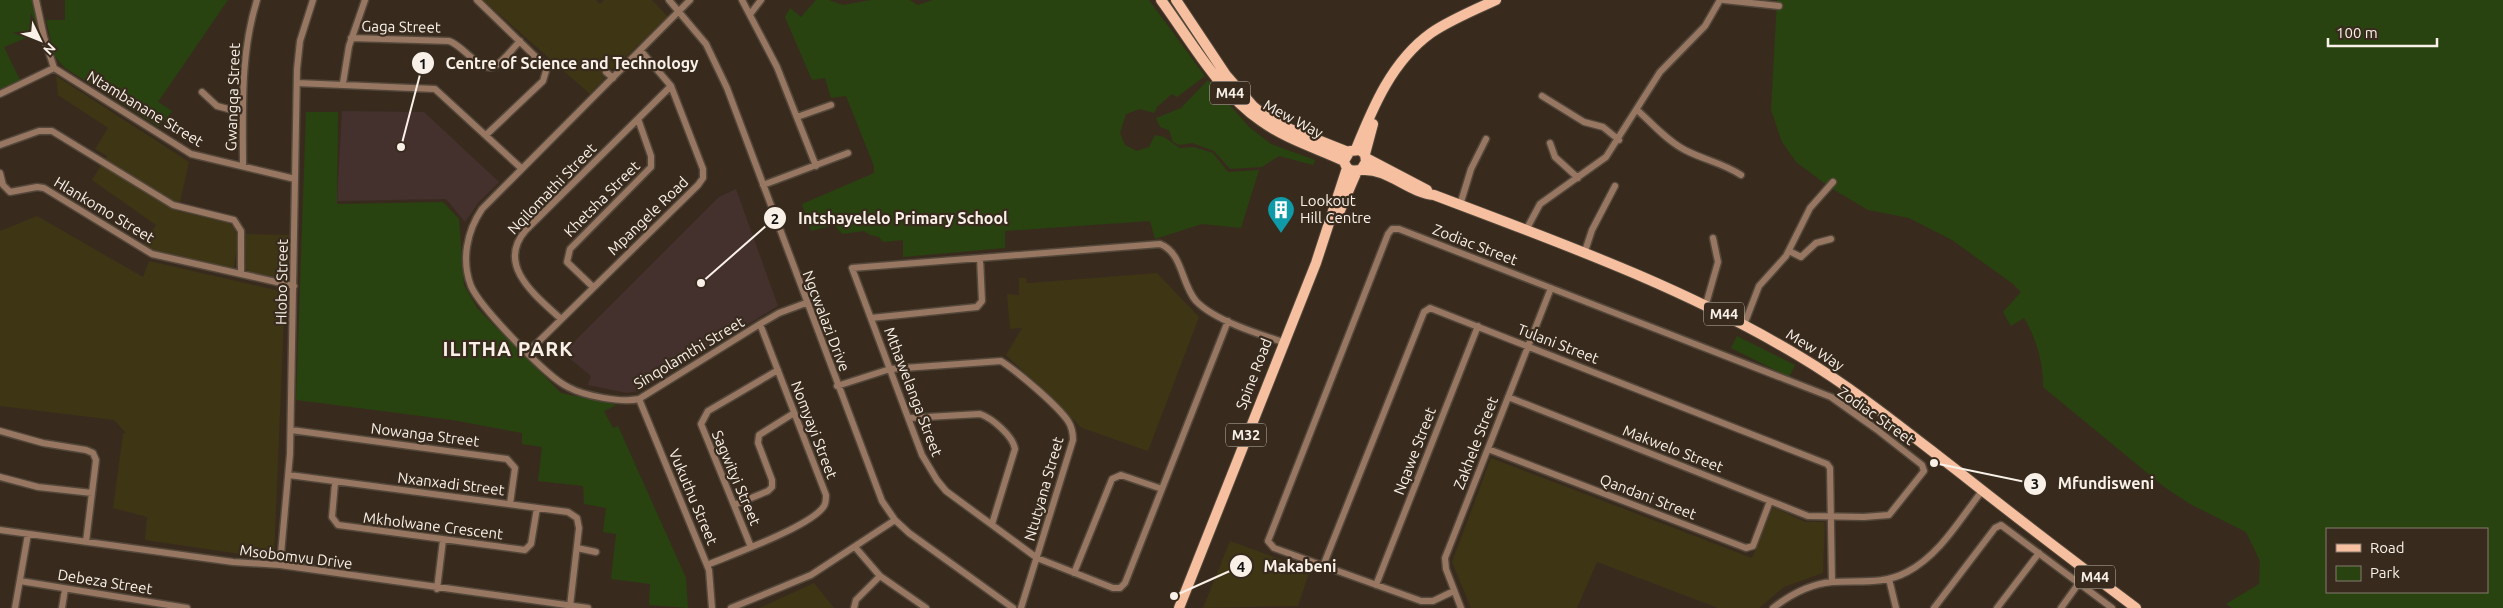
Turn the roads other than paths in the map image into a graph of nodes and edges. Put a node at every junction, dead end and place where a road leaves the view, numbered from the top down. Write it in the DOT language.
graph roads {
  1 [pos="36,0"];
  2 [pos="257,0"];
  3 [pos="313,0"];
  4 [pos="365,0"];
  5 [pos="478,0"];
  6 [pos="669,0"];
  7 [pos="690,0"];
  8 [pos="742,0"];
  9 [pos="761,0"];
  10 [pos="1161,0"];
  11 [pos="1168,0"];
  12 [pos="1176,0"];
  13 [pos="1496,0"];
  14 [pos="1720,0"];
  15 [pos="1724,0"];
  16 [pos="1779,6"];
  17 [pos="680,11"];
  18 [pos="751,13"];
  19 [pos="351,38"];
  20 [pos="520,41"];
  21 [pos="641,50"];
  22 [pos="1199,53"];
  23 [pos="54,68"];
  24 [pos="606,72"];
  25 [pos="613,78"];
  26 [pos="297,82"];
  27 [pos="343,83"];
  28 [pos="671,86"];
  29 [pos="202,92"];
  30 [pos="0,94"];
  31 [pos="1542,96"];
  32 [pos="832,105"];
  33 [pos="1637,110"];
  34 [pos="243,113"];
  35 [pos="797,117"];
  36 [pos="638,119"];
  37 [pos="486,135"];
  38 [pos="1486,139"];
  39 [pos="1619,140"];
  40 [pos="1550,143"];
  41 [pos="0,145"];
  42 [pos="848,153"];
  43 [pos="1354,157"];
  44 [pos="243,166"];
  45 [pos="816,166"];
  46 [pos="521,168"];
  47 [pos="1359,171"];
  48 [pos="0,173"];
  49 [pos="1741,175"];
  50 [pos="1578,178"];
  51 [pos="296,179"];
  52 [pos="1833,182"];
  53 [pos="762,185"];
  54 [pos="1615,186"];
  55 [pos="1434,195"];
  56 [pos="1460,205"];
  57 [pos="1526,230"];
  58 [pos="1713,238"];
  59 [pos="1831,239"];
  60 [pos="1789,250"];
  61 [pos="1584,254"];
  62 [pos="980,258"];
  63 [pos="1316,263"];
  64 [pos="240,274"];
  65 [pos="294,286"];
  66 [pos="593,288"];
  67 [pos="1551,288"];
  68 [pos="806,303"];
  69 [pos="1706,304"];
  70 [pos="871,318"];
  71 [pos="561,319"];
  72 [pos="760,324"];
  73 [pos="1227,324"];
  74 [pos="1744,325"];
  75 [pos="1478,326"];
  76 [pos="1283,342"];
  77 [pos="1528,345"];
  78 [pos="528,352"];
  79 [pos="890,369"];
  80 [pos="778,370"];
  81 [pos="837,386"];
  82 [pos="1508,397"];
  83 [pos="639,399"];
  84 [pos="794,413"];
  85 [pos="909,418"];
  86 [pos="291,430"];
  87 [pos="0,431"];
  88 [pos="1488,449"];
  89 [pos="289,475"];
  90 [pos="0,477"];
  91 [pos="335,483"];
  92 [pos="1162,489"];
  93 [pos="1982,491"];
  94 [pos="92,493"];
  95 [pos="1770,501"];
  96 [pos="510,504"];
  97 [pos="734,505"];
  98 [pos="537,508"];
  99 [pos="1832,516"];
  100 [pos="895,520"];
  101 [pos="992,524"];
  102 [pos="0,530"];
  103 [pos="28,534"];
  104 [pos="443,540"];
  105 [pos="86,542"];
  106 [pos="751,547"];
  107 [pos="855,547"];
  108 [pos="577,548"];
  109 [pos="596,552"];
  110 [pos="2040,553"];
  111 [pos="1037,558"];
  112 [pos="707,564"];
  113 [pos="280,565"];
  114 [pos="1323,566"];
  115 [pos="1074,573"];
  116 [pos="880,576"];
  117 [pos="1889,579"];
  118 [pos="20,581"];
  119 [pos="1832,582"];
  120 [pos="2079,584"];
  121 [pos="1376,585"];
  122 [pos="437,588"];
  123 [pos="65,589"];
  124 [pos="1454,591"];
  125 [pos="526,600"];
  126 [pos="570,606"];
  127 [pos="16,608"];
  128 [pos="62,608"];
  129 [pos="187,608"];
  130 [pos="525,608"];
  131 [pos="588,608"];
  132 [pos="712,608"];
  133 [pos="731,608"];
  134 [pos="854,608"];
  135 [pos="926,608"];
  136 [pos="1013,608"];
  137 [pos="1021,608"];
  138 [pos="1179,608"];
  139 [pos="1461,608"];
  140 [pos="1774,608"];
  141 [pos="1896,608"];
  142 [pos="1934,608"];
  143 [pos="1997,608"];
  144 [pos="2061,608"];
  145 [pos="2112,608"];
  146 [pos="2136,608"];
  1 -- 23 [label="street"];
  2 -- 34 [label="street, Gwangqa Street"];
  3 -- 26 [label="street, Hlobo Street"];
  4 -- 19 [label="street"];
  5 -- 20 [label="street"];
  6 -- 17 [label="street, Ngcwalazi Drive"];
  7 -- 17 [label="street, Sinqolamthi Street"];
  8 -- 18 [label="street"];
  9 -- 18 [label="street"];
  10 -- 22 [label="main road, Mew Way / M44"];
  11 -- 22 [label="main road"];
  12 -- 43 [label="main road, Mew Way / M44"];
  13 -- 43 [label="main road, Spine Road / M32"];
  14 -- 33 [label="street"];
  15 -- 16 [label="street"];
  17 -- 21 [label="street, Sinqolamthi Street"];
  17 -- 53 [label="street, Ngcwalazi Drive"];
  18 -- 35 [label="street"];
  19 -- 20 [label="street, Gaga Street"];
  19 -- 27 [label="street"];
  20 -- 37 [label="street"];
  21 -- 25 [label="street, Sinqolamthi Street"];
  21 -- 28 [label="street, Mpangele Road"];
  22 -- 43 [label="main road, Mew Way / M44"];
  23 -- 30 [label="street"];
  23 -- 44 [label="street, Ntambanane Street"];
  24 -- 25 [label="street"];
  25 -- 46 [label="street, Sinqolamthi Street"];
  26 -- 27 [label="street"];
  26 -- 51 [label="street, Hlobo Street"];
  27 -- 37 [label="street"];
  28 -- 36 [label="street, Nqilomathi Street"];
  28 -- 66 [label="street, Mpangele Road"];
  29 -- 34 [label="street"];
  31 -- 39 [label="street"];
  32 -- 35 [label="street"];
  33 -- 39 [label="street"];
  33 -- 49 [label="street"];
  34 -- 44 [label="street, Gwangqa Street"];
  35 -- 45 [label="street"];
  36 -- 66 [label="street, Khetsha Street"];
  36 -- 71 [label="street, Nqilomathi Street"];
  37 -- 46 [label="street"];
  38 -- 56 [label="street"];
  39 -- 50 [label="street"];
  40 -- 50 [label="street"];
  41 -- 64 [label="street"];
  42 -- 45 [label="street"];
  43 -- 47 [label="main road, Mew Way"];
  43 -- 47 [label="main road, M32"];
  43 -- 55 [label="main road, Mew Way / M44"];
  43 -- 63 [label="main road, Spine Road / M32"];
  44 -- 51 [label="street, Ntambanane Street"];
  45 -- 53 [label="street"];
  46 -- 78 [label="street, Sinqolamthi Street"];
  47 -- 55 [label="main road, Mew Way / M44"];
  47 -- 63 [label="main road, Spine Road / M32"];
  48 -- 64 [label="street, Hlankomo Street"];
  50 -- 57 [label="street"];
  51 -- 65 [label="street, Hlobo Street"];
  52 -- 60 [label="street"];
  53 -- 68 [label="street, Ngcwalazi Drive"];
  54 -- 61 [label="street"];
  55 -- 56 [label="main road, Mew Way / M44"];
  56 -- 57 [label="main road, Mew Way / M44"];
  57 -- 61 [label="main road, Mew Way / M44"];
  58 -- 69 [label="street"];
  59 -- 60 [label="street"];
  60 -- 74 [label="street"];
  61 -- 69 [label="main road, Mew Way / M44"];
  62 -- 70 [label="street"];
  62 -- 70 [label="street, Mthawelanga Street"];
  62 -- 73 [label="street, Mthawelanga Street"];
  63 -- 76 [label="main road, Spine Road / M32"];
  64 -- 65 [label="street, Hlankomo Street"];
  65 -- 86 [label="street, Hlobo Street"];
  66 -- 71 [label="street, Mpangele Road"];
  67 -- 77 [label="street, Zakhele Street"];
  67 -- 99 [label="street, Zodiac Street"];
  67 -- 114 [label="street, Zodiac Street"];
  68 -- 72 [label="street, Sinqolamthi Street"];
  68 -- 81 [label="street, Ngcwalazi Drive"];
  69 -- 74 [label="main road, Mew Way / M44"];
  70 -- 79 [label="street, Mthawelanga Street"];
  71 -- 78 [label="street, Mpangele Road"];
  72 -- 80 [label="street, Nomyayi Street"];
  72 -- 83 [label="street, Sinqolamthi Street"];
  73 -- 76 [label="street"];
  73 -- 92 [label="street, Mthawelanga Street"];
  74 -- 93 [label="main road, Mew Way / M44"];
  75 -- 77 [label="street, Tulani Street"];
  75 -- 114 [label="street, Tulani Street"];
  75 -- 121 [label="street, Nqawe Street"];
  76 -- 138 [label="main road, Spine Road / M32"];
  77 -- 82 [label="street, Zakhele Street"];
  77 -- 99 [label="street, Tulani Street"];
  78 -- 83 [label="street, Sinqolamthi Street"];
  79 -- 81 [label="street, Ntutyana Street"];
  79 -- 85 [label="street, Mthawelanga Street"];
  79 -- 111 [label="street, Ntutyana Street"];
  80 -- 84 [label="street, Nomyayi Street"];
  80 -- 97 [label="street, Sagwityi Street"];
  81 -- 100 [label="street, Ngcwalazi Drive"];
  82 -- 88 [label="street, Zakhele Street"];
  82 -- 95 [label="street, Makwelo Street"];
  83 -- 112 [label="street, Vukuthu Street"];
  84 -- 97 [label="street"];
  84 -- 106 [label="street, Nomyayi Street"];
  85 -- 101 [label="street, Mthawelanga Street"];
  85 -- 101 [label="street"];
  86 -- 89 [label="street, Hlobo Street"];
  86 -- 96 [label="street, Nowanga Street"];
  87 -- 94 [label="street"];
  88 -- 95 [label="street, Qandani Street"];
  88 -- 124 [label="street, Zakhele Street"];
  89 -- 91 [label="street, Nxanxadi Street"];
  89 -- 113 [label="street, Hlobo Street"];
  90 -- 94 [label="street"];
  91 -- 96 [label="street, Nxanxadi Street"];
  91 -- 104 [label="street, Mkholwane Crescent"];
  92 -- 115 [label="street"];
  92 -- 115 [label="street, Mthawelanga Street"];
  93 -- 117 [label="street"];
  93 -- 146 [label="main road, Mew Way / M44"];
  94 -- 105 [label="street"];
  95 -- 99 [label="street, Makwelo Street"];
  96 -- 98 [label="street, Nxanxadi Street"];
  97 -- 106 [label="street, Sagwityi Street"];
  98 -- 104 [label="street, Mkholwane Crescent"];
  98 -- 108 [label="street, Nxanxadi Street"];
  99 -- 119 [label="street, Tulani Street"];
  100 -- 107 [label="street"];
  100 -- 136 [label="street, Ngcwalazi Drive"];
  101 -- 111 [label="street, Mthawelanga Street"];
  102 -- 103 [label="street, Msobomvu Drive"];
  103 -- 105 [label="street, Msobomvu Drive"];
  103 -- 118 [label="street"];
  104 -- 122 [label="street"];
  105 -- 113 [label="street, Msobomvu Drive"];
  106 -- 112 [label="street, Nomyayi Street"];
  107 -- 116 [label="street"];
  107 -- 133 [label="street"];
  108 -- 109 [label="street"];
  108 -- 126 [label="street, Nxanxadi Street"];
  110 -- 120 [label="street"];
  110 -- 142 [label="street"];
  110 -- 143 [label="street"];
  111 -- 115 [label="street, Mthawelanga Street"];
  111 -- 137 [label="street, Ntutyana Street"];
  112 -- 132 [label="street, Vukuthu Street"];
  113 -- 122 [label="street, Msobomvu Drive"];
  114 -- 121 [label="street, Zodiac Street"];
  116 -- 134 [label="street"];
  116 -- 135 [label="street"];
  117 -- 119 [label="street"];
  117 -- 141 [label="street"];
  118 -- 123 [label="street, Debeza Street"];
  118 -- 127 [label="street"];
  119 -- 140 [label="street"];
  120 -- 144 [label="street"];
  120 -- 145 [label="street"];
  121 -- 124 [label="street, Zodiac Street"];
  122 -- 125 [label="street, Msobomvu Drive"];
  123 -- 128 [label="street"];
  123 -- 129 [label="street, Debeza Street"];
  124 -- 139 [label="street, Zakhele Street"];
  125 -- 126 [label="street, Msobomvu Drive"];
  125 -- 130 [label="street"];
  126 -- 131 [label="street, Msobomvu Drive"];
}
